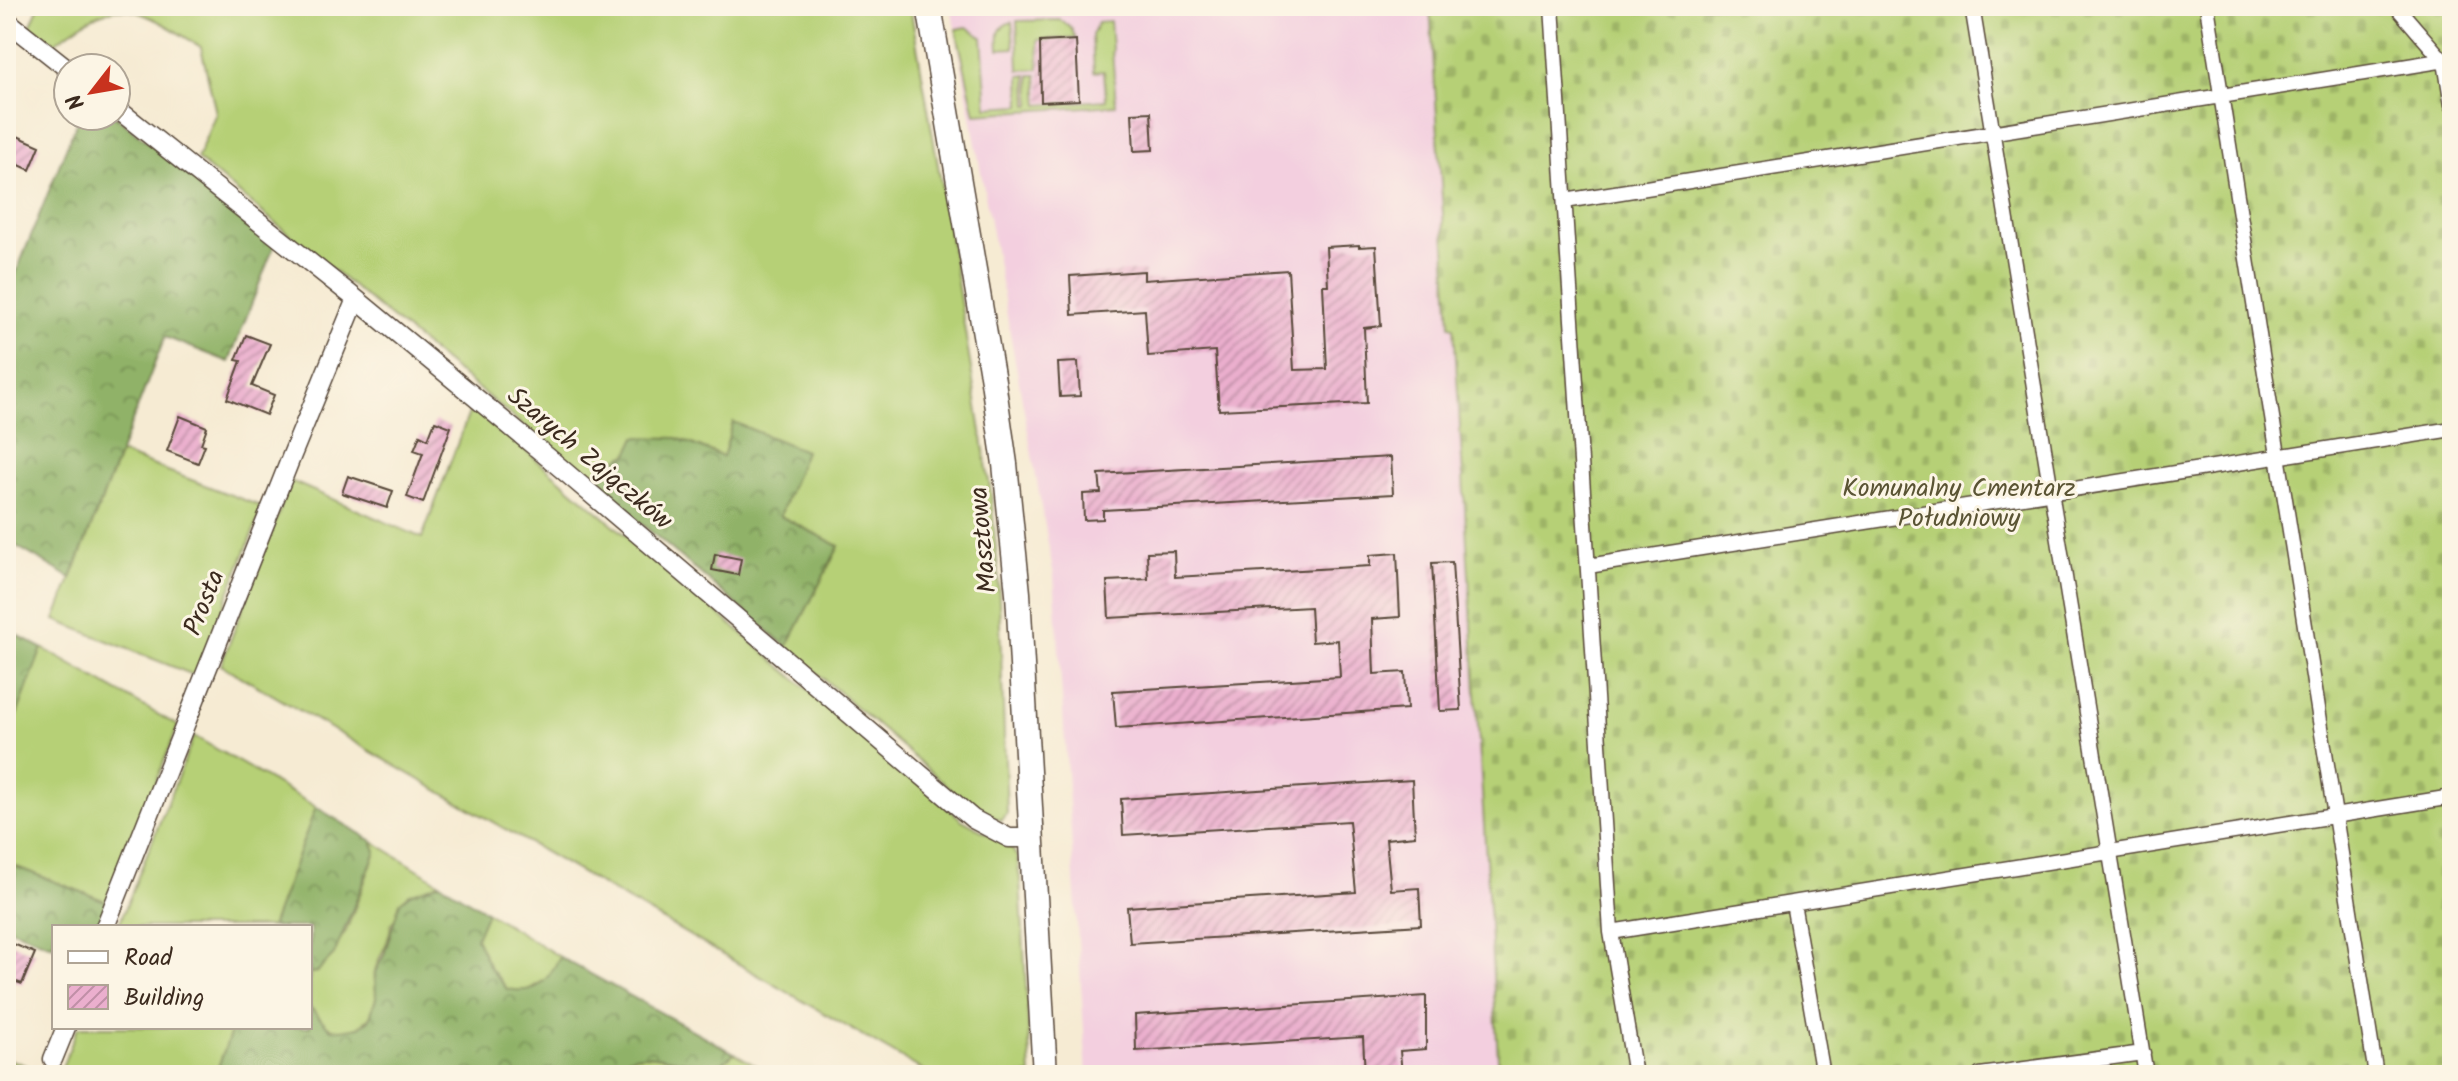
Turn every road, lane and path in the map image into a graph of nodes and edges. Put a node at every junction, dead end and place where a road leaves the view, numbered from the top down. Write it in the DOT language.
graph roads {
  1 [pos="929,6"];
  2 [pos="1552,6"];
  3 [pos="1972,6"];
  4 [pos="2207,6"];
  5 [pos="2396,6"];
  6 [pos="6,20"];
  7 [pos="52,56"];
  8 [pos="2450,63"];
  9 [pos="2221,96"];
  10 [pos="2452,105"];
  11 [pos="132,121"];
  12 [pos="1992,134"];
  13 [pos="1565,201"];
  14 [pos="356,299"];
  15 [pos="2452,429"];
  16 [pos="2278,455"];
  17 [pos="2051,493"];
  18 [pos="1588,566"];
  19 [pos="2452,797"];
  20 [pos="2335,815"];
  21 [pos="1032,838"];
  22 [pos="2110,852"];
  23 [pos="1793,903"];
  24 [pos="106,925"];
  25 [pos="1611,932"];
  26 [pos="65,1029"];
  27 [pos="2143,1053"];
  28 [pos="53,1059"];
  29 [pos="1045,1075"];
  30 [pos="1635,1075"];
  31 [pos="1823,1075"];
  32 [pos="1980,1075"];
  33 [pos="2146,1075"];
  34 [pos="2376,1075"];
  1 -- 21 [label="street, Masztowa"];
  2 -- 13 [label="street"];
  3 -- 12 [label="street"];
  4 -- 9 [label="street"];
  5 -- 8 [label="street"];
  6 -- 7 [label="street"];
  8 -- 9 [label="street"];
  8 -- 10 [label="street"];
  9 -- 12 [label="street"];
  9 -- 16 [label="street"];
  11 -- 14 [label="street, Szarych Zajączków"];
  12 -- 13 [label="street"];
  12 -- 17 [label="street"];
  13 -- 18 [label="street"];
  14 -- 21 [label="street, Szarych Zajączków"];
  14 -- 24 [label="street, Prosta"];
  15 -- 16 [label="street"];
  16 -- 17 [label="street"];
  16 -- 20 [label="street"];
  17 -- 18 [label="street"];
  17 -- 22 [label="street"];
  18 -- 25 [label="street"];
  19 -- 20 [label="street"];
  20 -- 22 [label="street"];
  20 -- 34 [label="street"];
  21 -- 29 [label="street, Masztowa"];
  22 -- 23 [label="street"];
  22 -- 27 [label="street"];
  23 -- 25 [label="street"];
  23 -- 31 [label="street"];
  25 -- 30 [label="street"];
  26 -- 28 [label="street"];
  27 -- 32 [label="street"];
  27 -- 33 [label="street"];
}
